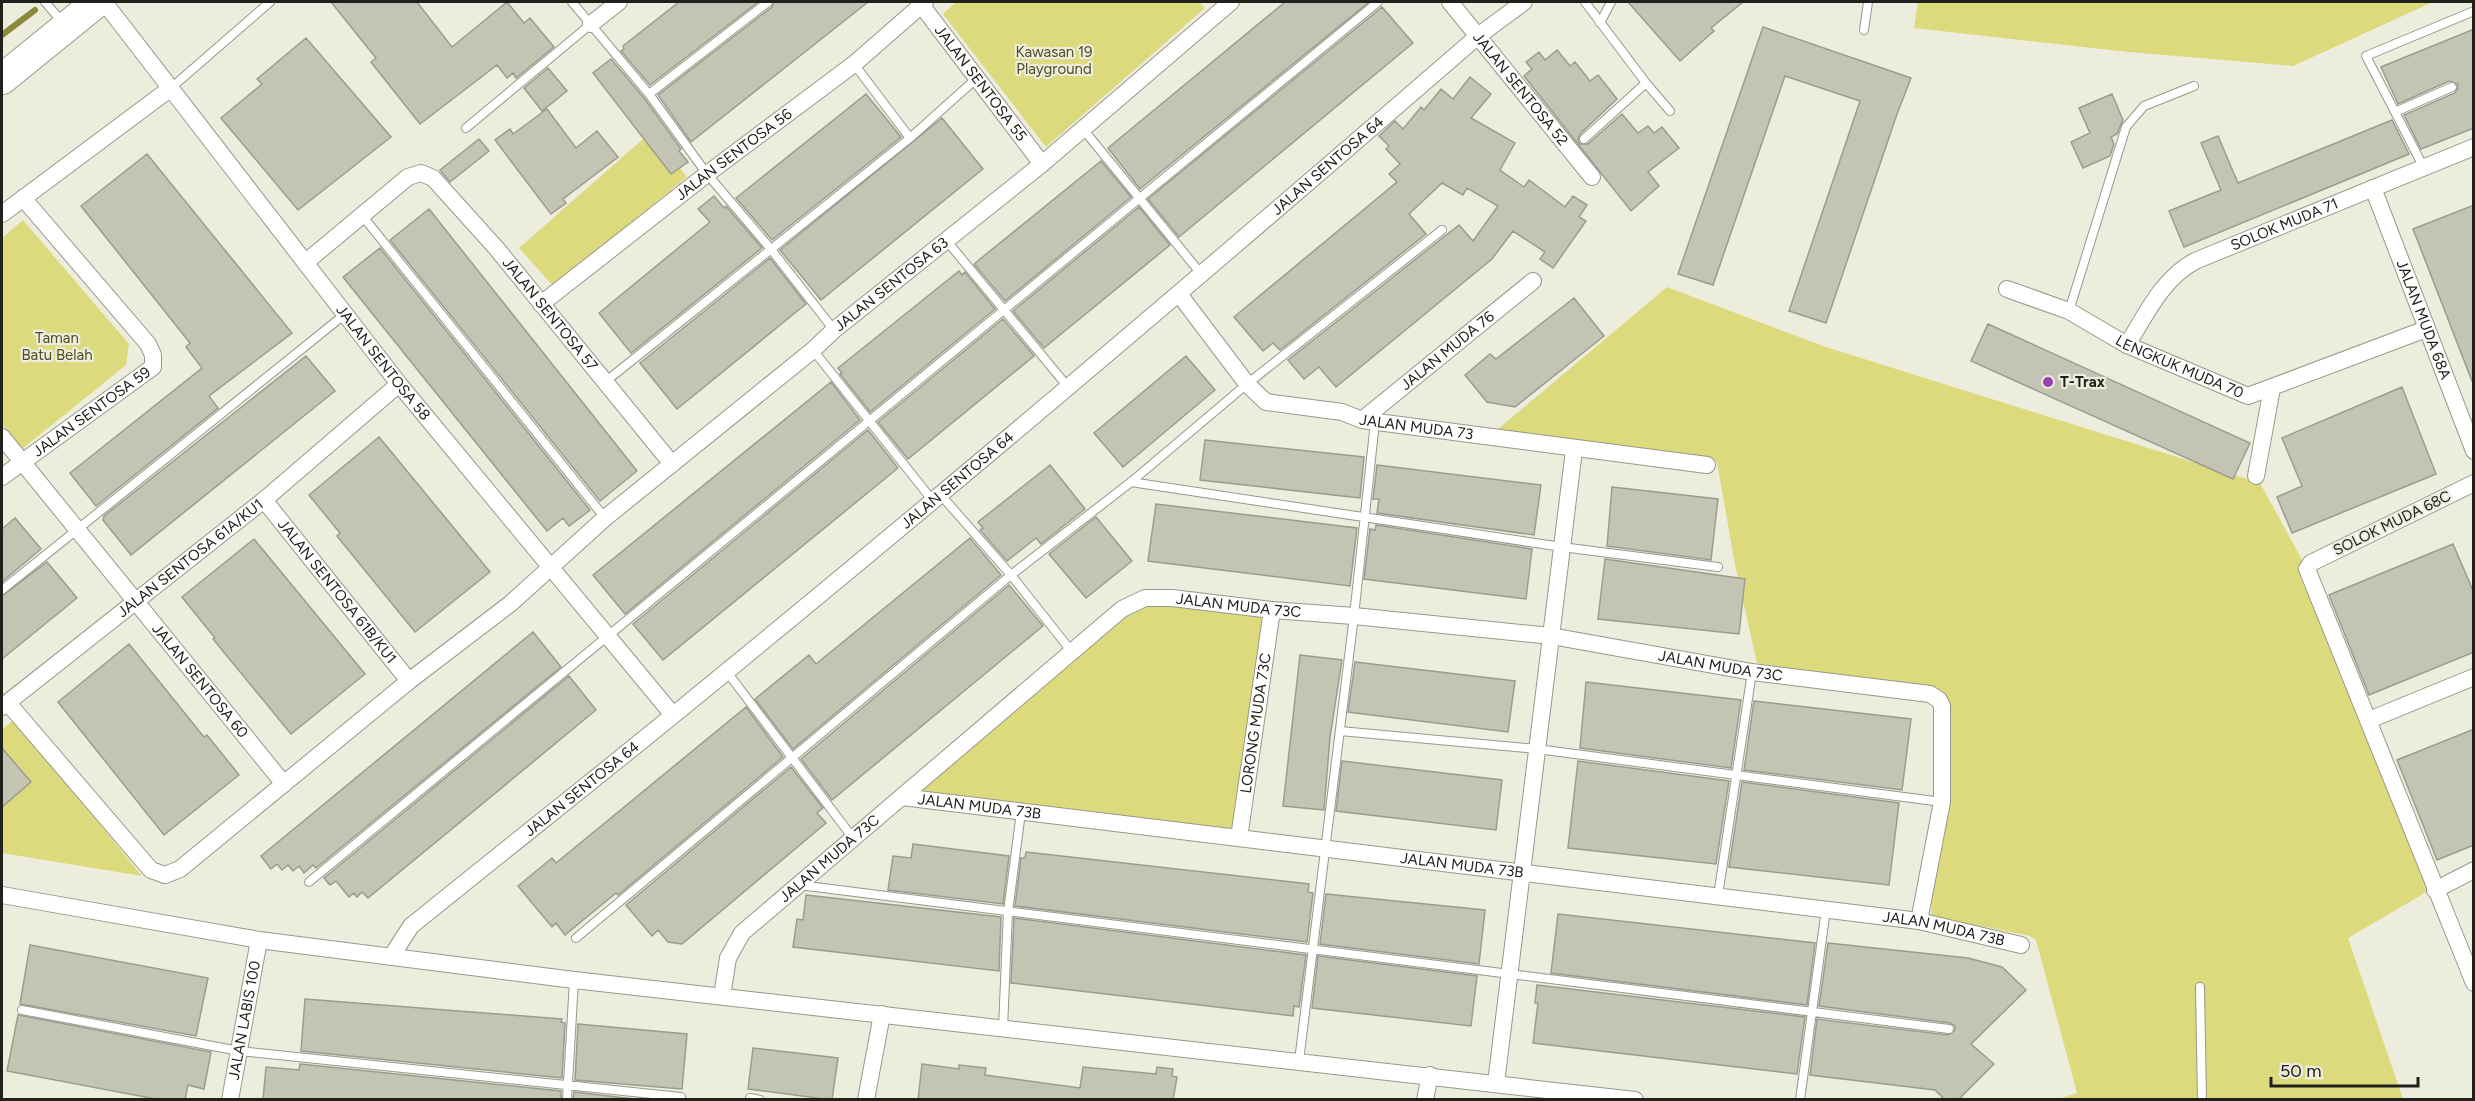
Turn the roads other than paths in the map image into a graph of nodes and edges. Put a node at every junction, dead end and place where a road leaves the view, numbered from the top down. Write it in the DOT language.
graph roads {
  1 [pos="45,2"];
  2 [pos="96,2"];
  3 [pos="104,2"];
  4 [pos="270,2"];
  5 [pos="572,2"];
  6 [pos="619,2"];
  7 [pos="768,2"];
  8 [pos="1203,2"];
  9 [pos="1231,2"];
  10 [pos="1378,2"];
  11 [pos="1450,2"];
  12 [pos="1524,2"];
  13 [pos="1585,2"];
  14 [pos="1611,2"];
  15 [pos="1868,2"];
  16 [pos="922,3"];
  17 [pos="2474,11"];
  18 [pos="1214,15"];
  19 [pos="1600,22"];
  20 [pos="591,24"];
  21 [pos="66,27"];
  22 [pos="1864,30"];
  23 [pos="1478,36"];
  24 [pos="854,64"];
  25 [pos="977,78"];
  26 [pos="2,80"];
  27 [pos="1646,83"];
  28 [pos="2194,86"];
  29 [pos="2452,87"];
  30 [pos="171,88"];
  31 [pos="649,94"];
  32 [pos="1670,111"];
  33 [pos="2395,112"];
  34 [pos="466,128"];
  35 [pos="1083,129"];
  36 [pos="910,138"];
  37 [pos="1584,139"];
  38 [pos="2474,147"];
  39 [pos="1042,164"];
  40 [pos="2423,166"];
  41 [pos="707,174"];
  42 [pos="1592,177"];
  43 [pos="2373,188"];
  44 [pos="23,198"];
  45 [pos="1139,198"];
  46 [pos="2,214"];
  47 [pos="362,214"];
  48 [pos="1442,230"];
  49 [pos="946,240"];
  50 [pos="770,248"];
  51 [pos="306,262"];
  52 [pos="1202,274"];
  53 [pos="1533,281"];
  54 [pos="2007,289"];
  55 [pos="1179,294"];
  56 [pos="542,304"];
  57 [pos="1004,310"];
  58 [pos="2069,311"];
  59 [pos="344,315"];
  60 [pos="2427,329"];
  61 [pos="834,330"];
  62 [pos="2127,345"];
  63 [pos="813,350"];
  64 [pos="605,382"];
  65 [pos="399,384"];
  66 [pos="1247,384"];
  67 [pos="1068,387"];
  68 [pos="2272,388"];
  69 [pos="868,421"];
  70 [pos="1369,421"];
  71 [pos="2,437"];
  72 [pos="1574,450"];
  73 [pos="2474,451"];
  74 [pos="21,462"];
  75 [pos="672,464"];
  76 [pos="1707,465"];
  77 [pos="2256,476"];
  78 [pos="2,477"];
  79 [pos="1131,482"];
  80 [pos="2474,483"];
  81 [pos="937,498"];
  82 [pos="264,500"];
  83 [pos="1364,517"];
  84 [pos="605,519"];
  85 [pos="77,530"];
  86 [pos="1562,547"];
  87 [pos="550,567"];
  88 [pos="1718,567"];
  89 [pos="1011,575"];
  90 [pos="2,590"];
  91 [pos="136,601"];
  92 [pos="1272,610"];
  93 [pos="1354,615"];
  94 [pos="608,636"];
  95 [pos="1551,636"];
  96 [pos="1072,652"];
  97 [pos="727,672"];
  98 [pos="1752,672"];
  99 [pos="2474,677"];
  100 [pos="409,681"];
  101 [pos="5,705"];
  102 [pos="673,716"];
  103 [pos="2369,720"];
  104 [pos="1340,731"];
  105 [pos="1537,748"];
  106 [pos="792,756"];
  107 [pos="1737,775"];
  108 [pos="284,784"];
  109 [pos="902,797"];
  110 [pos="1941,802"];
  111 [pos="1021,812"];
  112 [pos="853,838"];
  113 [pos="1239,838"];
  114 [pos="1324,848"];
  115 [pos="2474,870"];
  116 [pos="1522,873"];
  117 [pos="309,882"];
  118 [pos="798,885"];
  119 [pos="2435,890"];
  120 [pos="2,895"];
  121 [pos="1718,896"];
  122 [pos="1826,909"];
  123 [pos="1008,912"];
  124 [pos="1919,921"];
  125 [pos="576,938"];
  126 [pos="259,940"];
  127 [pos="2021,945"];
  128 [pos="1313,949"];
  129 [pos="391,957"];
  130 [pos="1510,974"];
  131 [pos="574,980"];
  132 [pos="2474,982"];
  133 [pos="2200,987"];
  134 [pos="722,996"];
  135 [pos="22,1010"];
  136 [pos="1812,1012"];
  137 [pos="882,1014"];
  138 [pos="1003,1028"];
  139 [pos="1949,1029"];
  140 [pos="239,1051"];
  141 [pos="1299,1060"];
  142 [pos="1430,1075"];
  143 [pos="1496,1083"];
  144 [pos="568,1085"];
  145 [pos="1548,1094"];
  146 [pos="681,1097"];
  147 [pos="230,1100"];
  148 [pos="567,1100"];
  149 [pos="866,1100"];
  150 [pos="1425,1100"];
  151 [pos="1635,1100"];
  152 [pos="1800,1100"];
  153 [pos="2202,1100"];
  1 -- 21 [label="lane"];
  2 -- 21 [label="highway"];
  3 -- 30 [label="street, JALAN SENTOSA 58"];
  4 -- 30 [label="lane"];
  5 -- 20 [label="lane"];
  6 -- 20 [label="street"];
  7 -- 31 [label="lane"];
  8 -- 18 [label="street"];
  9 -- 18 [label="street, JALAN SENTOSA 63"];
  10 -- 45 [label="lane"];
  11 -- 23 [label="street, JALAN SENTOSA 52"];
  12 -- 23 [label="street, JALAN SENTOSA 64"];
  13 -- 19 [label="lane"];
  14 -- 19 [label="lane"];
  15 -- 22 [label="lane"];
  16 -- 24 [label="street, JALAN SENTOSA 56"];
  16 -- 25 [label="street, JALAN SENTOSA 55"];
  17 -- 33 [label="lane"];
  18 -- 35 [label="street, JALAN SENTOSA 63"];
  19 -- 27 [label="lane"];
  20 -- 31 [label="lane"];
  20 -- 34 [label="lane"];
  21 -- 26 [label="highway"];
  23 -- 42 [label="street, JALAN SENTOSA 52"];
  23 -- 52 [label="street, JALAN SENTOSA 64"];
  24 -- 36 [label="lane"];
  24 -- 41 [label="street, JALAN SENTOSA 56"];
  25 -- 36 [label="lane"];
  25 -- 39 [label="street, JALAN SENTOSA 55"];
  27 -- 32 [label="lane"];
  27 -- 37 [label="lane"];
  28 -- 58 [label="lane"];
  29 -- 33 [label="lane"];
  30 -- 44 [label="street"];
  30 -- 51 [label="street, JALAN SENTOSA 58"];
  31 -- 41 [label="lane"];
  33 -- 40 [label="lane"];
  35 -- 39 [label="street, JALAN SENTOSA 63"];
  35 -- 45 [label="lane"];
  36 -- 50 [label="lane"];
  38 -- 40 [label="street, SOLOK MUDA 71"];
  39 -- 49 [label="street, JALAN SENTOSA 63"];
  40 -- 43 [label="street, SOLOK MUDA 71"];
  41 -- 50 [label="lane"];
  41 -- 56 [label="street, JALAN SENTOSA 56"];
  43 -- 60 [label="street, JALAN MUDA 68A"];
  43 -- 62 [label="street, SOLOK MUDA 71"];
  44 -- 46 [label="street"];
  44 -- 74 [label="street, JALAN SENTOSA 59"];
  45 -- 52 [label="lane"];
  45 -- 57 [label="lane"];
  47 -- 51 [label="street"];
  47 -- 56 [label="street, JALAN SENTOSA 57"];
  47 -- 84 [label="lane"];
  48 -- 66 [label="lane"];
  49 -- 57 [label="lane"];
  49 -- 61 [label="street, JALAN SENTOSA 63"];
  50 -- 61 [label="lane"];
  50 -- 64 [label="lane"];
  51 -- 59 [label="street, JALAN SENTOSA 58"];
  52 -- 55 [label="street, JALAN SENTOSA 64"];
  53 -- 70 [label="street, JALAN MUDA 76"];
  54 -- 58 [label="street, LENGKUK MUDA 70"];
  55 -- 66 [label="street, JALAN MUDA 73"];
  55 -- 67 [label="street, JALAN SENTOSA 64"];
  56 -- 64 [label="street, JALAN SENTOSA 57"];
  57 -- 67 [label="lane"];
  57 -- 69 [label="lane"];
  58 -- 62 [label="street, LENGKUK MUDA 70"];
  59 -- 65 [label="street, JALAN SENTOSA 58"];
  59 -- 85 [label="lane"];
  60 -- 68 [label="street, LENGKUK MUDA 70"];
  60 -- 73 [label="street, JALAN MUDA 68A"];
  61 -- 63 [label="street, JALAN SENTOSA 63"];
  62 -- 68 [label="street, LENGKUK MUDA 70"];
  63 -- 69 [label="lane"];
  63 -- 75 [label="street, JALAN SENTOSA 63"];
  64 -- 75 [label="street, JALAN SENTOSA 57"];
  65 -- 82 [label="street, JALAN SENTOSA 61A/KU1"];
  65 -- 87 [label="street, JALAN SENTOSA 58"];
  66 -- 70 [label="street, JALAN MUDA 73"];
  66 -- 79 [label="lane"];
  67 -- 81 [label="street, JALAN SENTOSA 64"];
  68 -- 77 [label="street"];
  69 -- 81 [label="lane"];
  69 -- 94 [label="lane"];
  70 -- 72 [label="street, JALAN MUDA 73"];
  70 -- 83 [label="lane"];
  71 -- 74 [label="street, JALAN SENTOSA 60"];
  72 -- 76 [label="street, JALAN MUDA 73"];
  72 -- 86 [label="street"];
  74 -- 78 [label="street, JALAN SENTOSA 59"];
  74 -- 85 [label="street, JALAN SENTOSA 60"];
  75 -- 84 [label="street, JALAN SENTOSA 63"];
  79 -- 83 [label="lane"];
  79 -- 89 [label="lane"];
  80 -- 103 [label="street, SOLOK MUDA 68C"];
  81 -- 89 [label="lane"];
  81 -- 97 [label="street, JALAN SENTOSA 64"];
  82 -- 91 [label="street, JALAN SENTOSA 61A/KU1"];
  82 -- 100 [label="street, JALAN SENTOSA 61B/KU1"];
  83 -- 86 [label="lane"];
  83 -- 93 [label="lane"];
  84 -- 87 [label="street, JALAN SENTOSA 63"];
  85 -- 90 [label="lane"];
  85 -- 91 [label="street, JALAN SENTOSA 60"];
  86 -- 88 [label="lane"];
  86 -- 95 [label="street"];
  87 -- 94 [label="street, JALAN SENTOSA 58"];
  87 -- 100 [label="street, JALAN SENTOSA 63"];
  89 -- 96 [label="lane"];
  89 -- 106 [label="lane"];
  91 -- 101 [label="street, JALAN SENTOSA 61A/KU1"];
  91 -- 108 [label="street, JALAN SENTOSA 60"];
  92 -- 93 [label="street, JALAN MUDA 73C"];
  92 -- 96 [label="street, JALAN MUDA 73C"];
  92 -- 113 [label="street, LORONG MUDA 73C"];
  93 -- 95 [label="street, JALAN MUDA 73C"];
  93 -- 104 [label="lane"];
  94 -- 102 [label="street, JALAN SENTOSA 58"];
  94 -- 117 [label="lane"];
  95 -- 98 [label="street, JALAN MUDA 73C"];
  95 -- 105 [label="street"];
  96 -- 109 [label="street, JALAN MUDA 73C"];
  97 -- 102 [label="street, JALAN SENTOSA 64"];
  97 -- 106 [label="lane"];
  98 -- 107 [label="lane"];
  98 -- 110 [label="street, JALAN MUDA 73C"];
  99 -- 103 [label="street"];
  100 -- 108 [label="street, JALAN SENTOSA 63"];
  101 -- 108 [label="street, JALAN SENTOSA 63"];
  102 -- 129 [label="street, JALAN SENTOSA 64"];
  103 -- 119 [label="street"];
  104 -- 105 [label="lane"];
  104 -- 114 [label="lane"];
  105 -- 107 [label="lane"];
  105 -- 116 [label="street"];
  106 -- 112 [label="lane"];
  106 -- 125 [label="lane"];
  107 -- 110 [label="lane"];
  107 -- 121 [label="lane"];
  109 -- 111 [label="street, JALAN MUDA 73B"];
  109 -- 112 [label="street, JALAN MUDA 73C"];
  110 -- 124 [label="street"];
  111 -- 113 [label="street, JALAN MUDA 73B"];
  111 -- 123 [label="lane"];
  112 -- 118 [label="street, JALAN MUDA 73C"];
  113 -- 114 [label="street, JALAN MUDA 73B"];
  114 -- 116 [label="street, JALAN MUDA 73B"];
  114 -- 128 [label="lane"];
  115 -- 119 [label="street"];
  116 -- 121 [label="street, JALAN MUDA 73B"];
  116 -- 130 [label="street"];
  118 -- 123 [label="lane"];
  118 -- 134 [label="street, JALAN MUDA 73C"];
  119 -- 132 [label="street"];
  120 -- 126 [label="street"];
  121 -- 122 [label="street, JALAN MUDA 73B"];
  122 -- 124 [label="street, JALAN MUDA 73B"];
  122 -- 136 [label="lane"];
  123 -- 128 [label="lane"];
  123 -- 138 [label="lane"];
  124 -- 127 [label="street, JALAN MUDA 73B"];
  126 -- 129 [label="street"];
  126 -- 140 [label="street, JALAN LABIS 100"];
  128 -- 130 [label="lane"];
  128 -- 141 [label="lane"];
  129 -- 131 [label="street"];
  130 -- 136 [label="lane"];
  130 -- 143 [label="street"];
  131 -- 134 [label="street"];
  131 -- 144 [label="lane"];
  133 -- 153 [label="lane"];
  134 -- 137 [label="street"];
  135 -- 140 [label="lane"];
  136 -- 139 [label="lane"];
  136 -- 152 [label="lane"];
  137 -- 138 [label="street"];
  137 -- 149 [label="street"];
  138 -- 141 [label="street"];
  140 -- 144 [label="lane"];
  140 -- 147 [label="street, JALAN LABIS 100"];
  141 -- 142 [label="street"];
  142 -- 143 [label="street"];
  142 -- 150 [label="street"];
  143 -- 145 [label="street"];
  144 -- 146 [label="lane"];
  144 -- 148 [label="lane"];
  145 -- 151 [label="street"];
}
